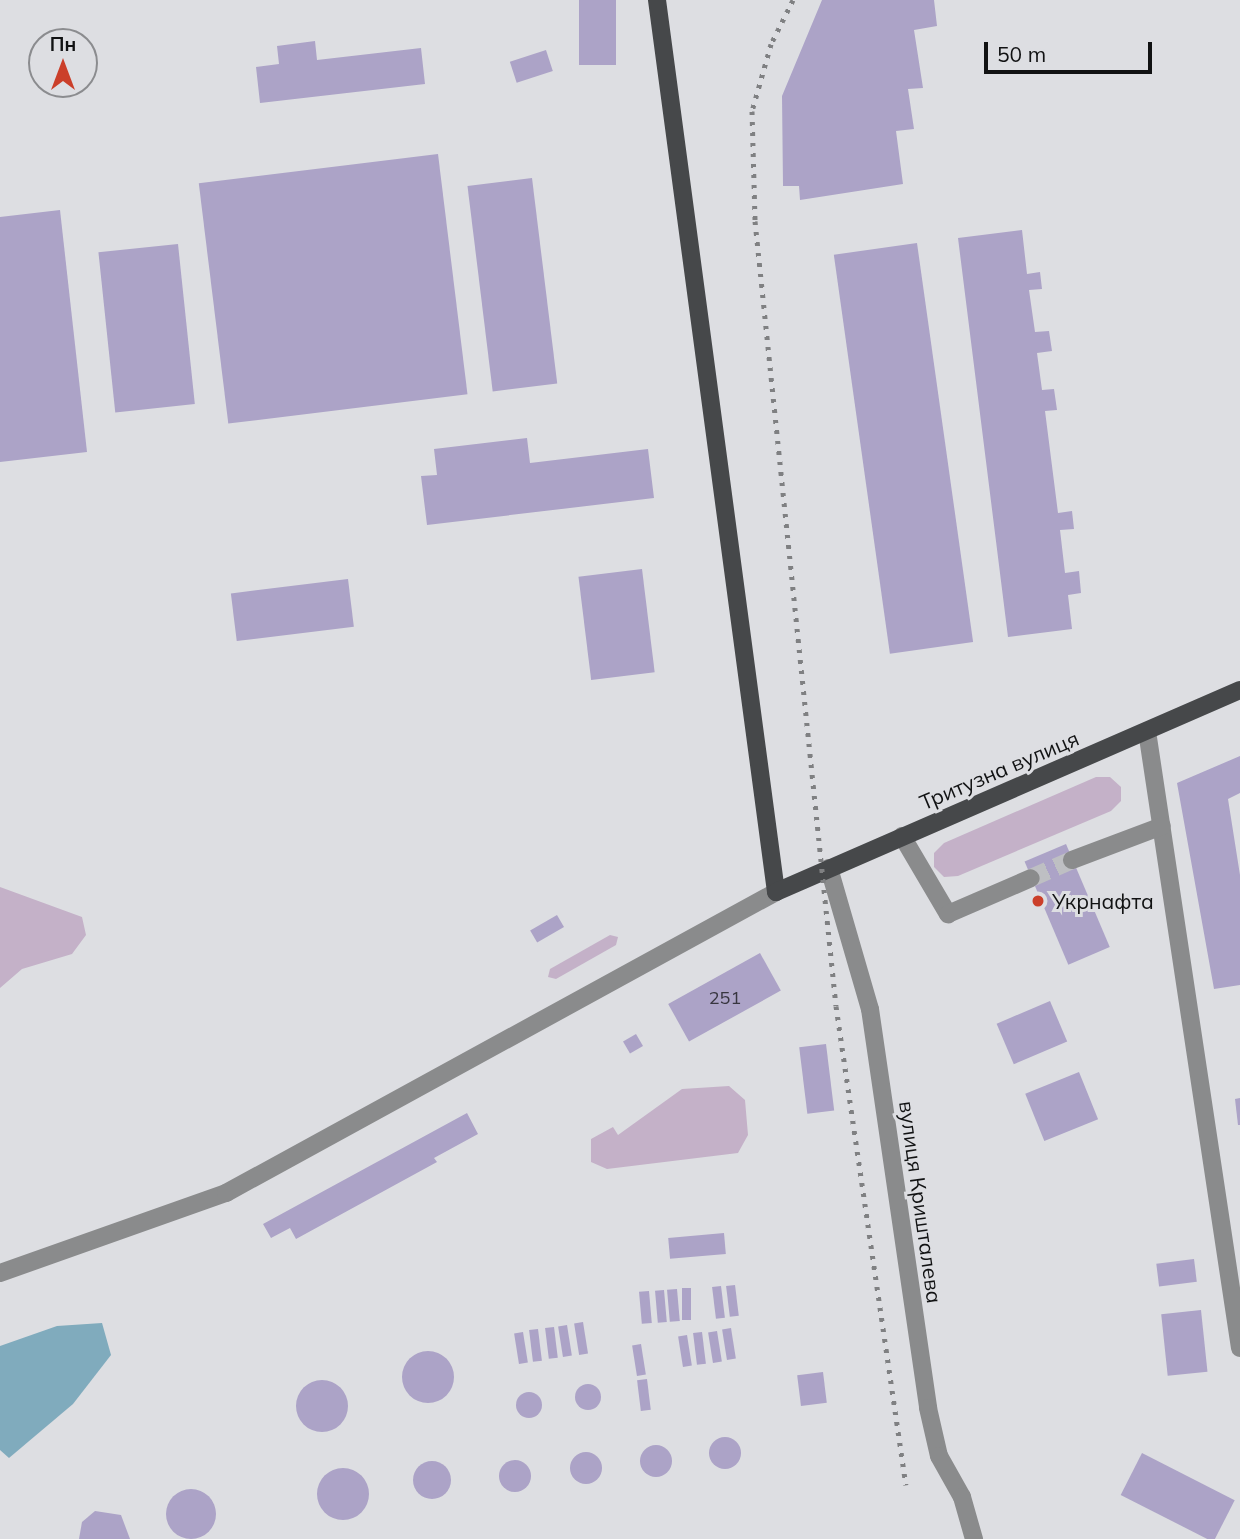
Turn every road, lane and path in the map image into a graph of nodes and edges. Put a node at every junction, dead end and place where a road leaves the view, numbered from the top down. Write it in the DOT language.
graph roads {
  1 [pos="657,0"];
  2 [pos="1240,690"];
  3 [pos="1147,731"];
  4 [pos="1162,826"];
  5 [pos="902,836"];
  6 [pos="1072,860"];
  7 [pos="829,868"];
  8 [pos="1031,878"];
  9 [pos="776,892"];
  10 [pos="0,1273"];
  11 [pos="1240,1348"];
  12 [pos="974,1539"];
  1 -- 9 [label="main road"];
  2 -- 3 [label="main road, Тритузна вулиця"];
  3 -- 4 [label="street"];
  3 -- 5 [label="main road, Тритузна вулиця"];
  4 -- 6 [label="street"];
  4 -- 11 [label="street"];
  5 -- 7 [label="main road, Тритузна вулиця"];
  5 -- 8 [label="street"];
  7 -- 9 [label="main road, Тритузна вулиця"];
  7 -- 12 [label="street, вулиця Кришталева"];
  9 -- 10 [label="street"];
}
